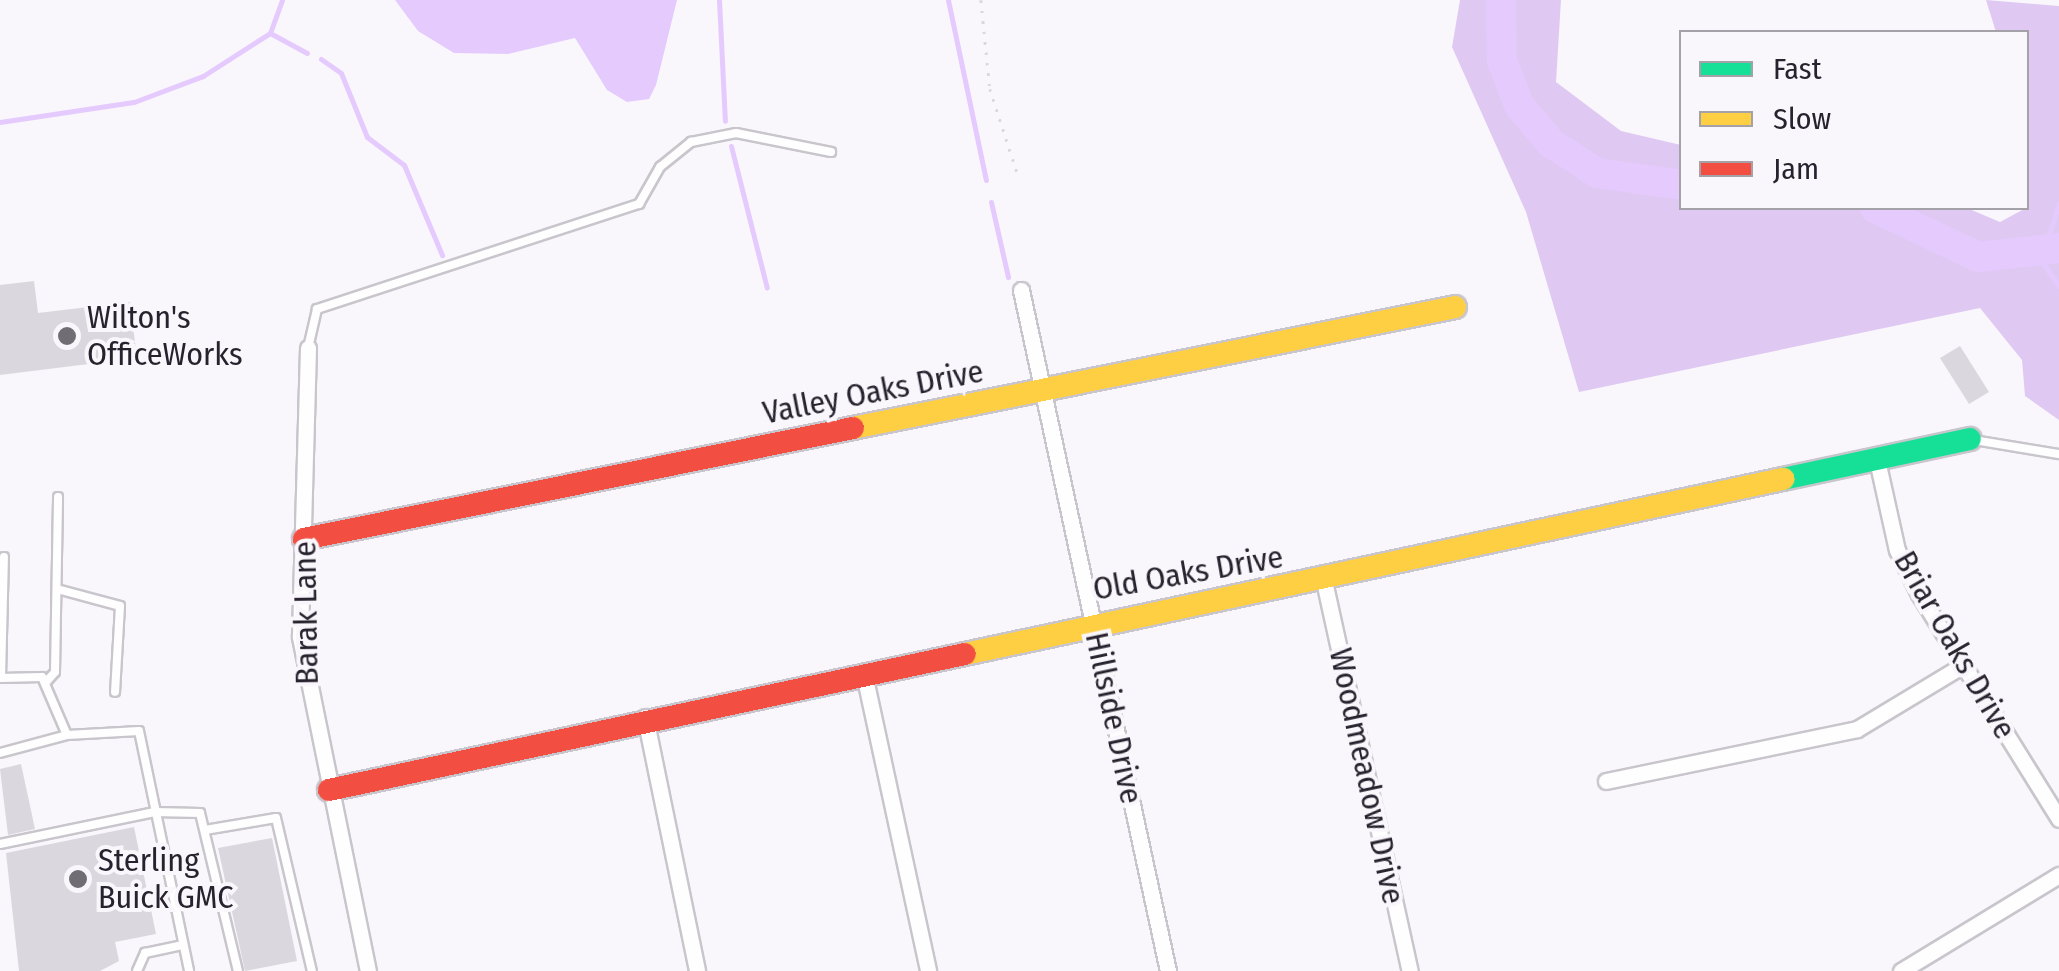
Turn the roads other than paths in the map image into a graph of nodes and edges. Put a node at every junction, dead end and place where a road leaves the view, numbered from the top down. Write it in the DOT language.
graph roads {
  1 [pos="831,152"];
  2 [pos="1021,290"];
  3 [pos="1455,307"];
  4 [pos="308,348"];
  5 [pos="1043,391"];
  6 [pos="1970,440"];
  7 [pos="2059,454"];
  8 [pos="1876,460"];
  9 [pos="58,497"];
  10 [pos="304,539"];
  11 [pos="4,557"];
  12 [pos="1324,582"];
  13 [pos="2,583"];
  14 [pos="57,589"];
  15 [pos="1094,622"];
  16 [pos="1963,665"];
  17 [pos="864,674"];
  18 [pos="0,677"];
  19 [pos="46,682"];
  20 [pos="114,692"];
  21 [pos="645,717"];
  22 [pos="67,736"];
  23 [pos="0,754"];
  24 [pos="1606,781"];
  25 [pos="329,790"];
  26 [pos="156,812"];
  27 [pos="2059,818"];
  28 [pos="206,830"];
  29 [pos="0,844"];
  30 [pos="2059,875"];
  31 [pos="184,945"];
  32 [pos="137,971"];
  33 [pos="189,971"];
  34 [pos="238,971"];
  35 [pos="312,971"];
  36 [pos="368,971"];
  37 [pos="697,971"];
  38 [pos="928,971"];
  39 [pos="1168,971"];
  40 [pos="1410,971"];
  41 [pos="1901,971"];
  1 -- 4 [label="lane, Barak Lane"];
  2 -- 5 [label="street, Hillside Drive"];
  3 -- 5 [label="street, Valley Oaks Drive"];
  4 -- 10 [label="street, Barak Lane"];
  5 -- 10 [label="street, Valley Oaks Drive"];
  5 -- 15 [label="street, Hillside Drive"];
  6 -- 7 [label="lane, Old Oaks Drive"];
  6 -- 8 [label="street, Old Oaks Drive"];
  8 -- 12 [label="street, Old Oaks Drive"];
  8 -- 16 [label="street, Briar Oaks Drive"];
  9 -- 14 [label="lane"];
  10 -- 25 [label="street, Barak Lane"];
  11 -- 13 [label="lane"];
  12 -- 15 [label="street, Old Oaks Drive"];
  12 -- 40 [label="street, Woodmeadow Drive"];
  13 -- 18 [label="lane"];
  14 -- 19 [label="lane"];
  14 -- 20 [label="lane"];
  15 -- 17 [label="street, Old Oaks Drive"];
  15 -- 39 [label="street, Hillside Drive"];
  16 -- 24 [label="street"];
  16 -- 27 [label="street, Briar Oaks Drive"];
  17 -- 21 [label="street, Old Oaks Drive"];
  17 -- 38 [label="street"];
  18 -- 19 [label="lane"];
  19 -- 22 [label="lane"];
  21 -- 25 [label="street, Old Oaks Drive"];
  21 -- 37 [label="street"];
  22 -- 23 [label="lane"];
  22 -- 26 [label="lane"];
  25 -- 36 [label="street, Barak Lane"];
  26 -- 28 [label="lane"];
  26 -- 29 [label="lane"];
  26 -- 31 [label="lane"];
  28 -- 34 [label="lane"];
  28 -- 35 [label="lane"];
  30 -- 41 [label="street"];
  31 -- 32 [label="lane"];
  31 -- 33 [label="lane"];
}
